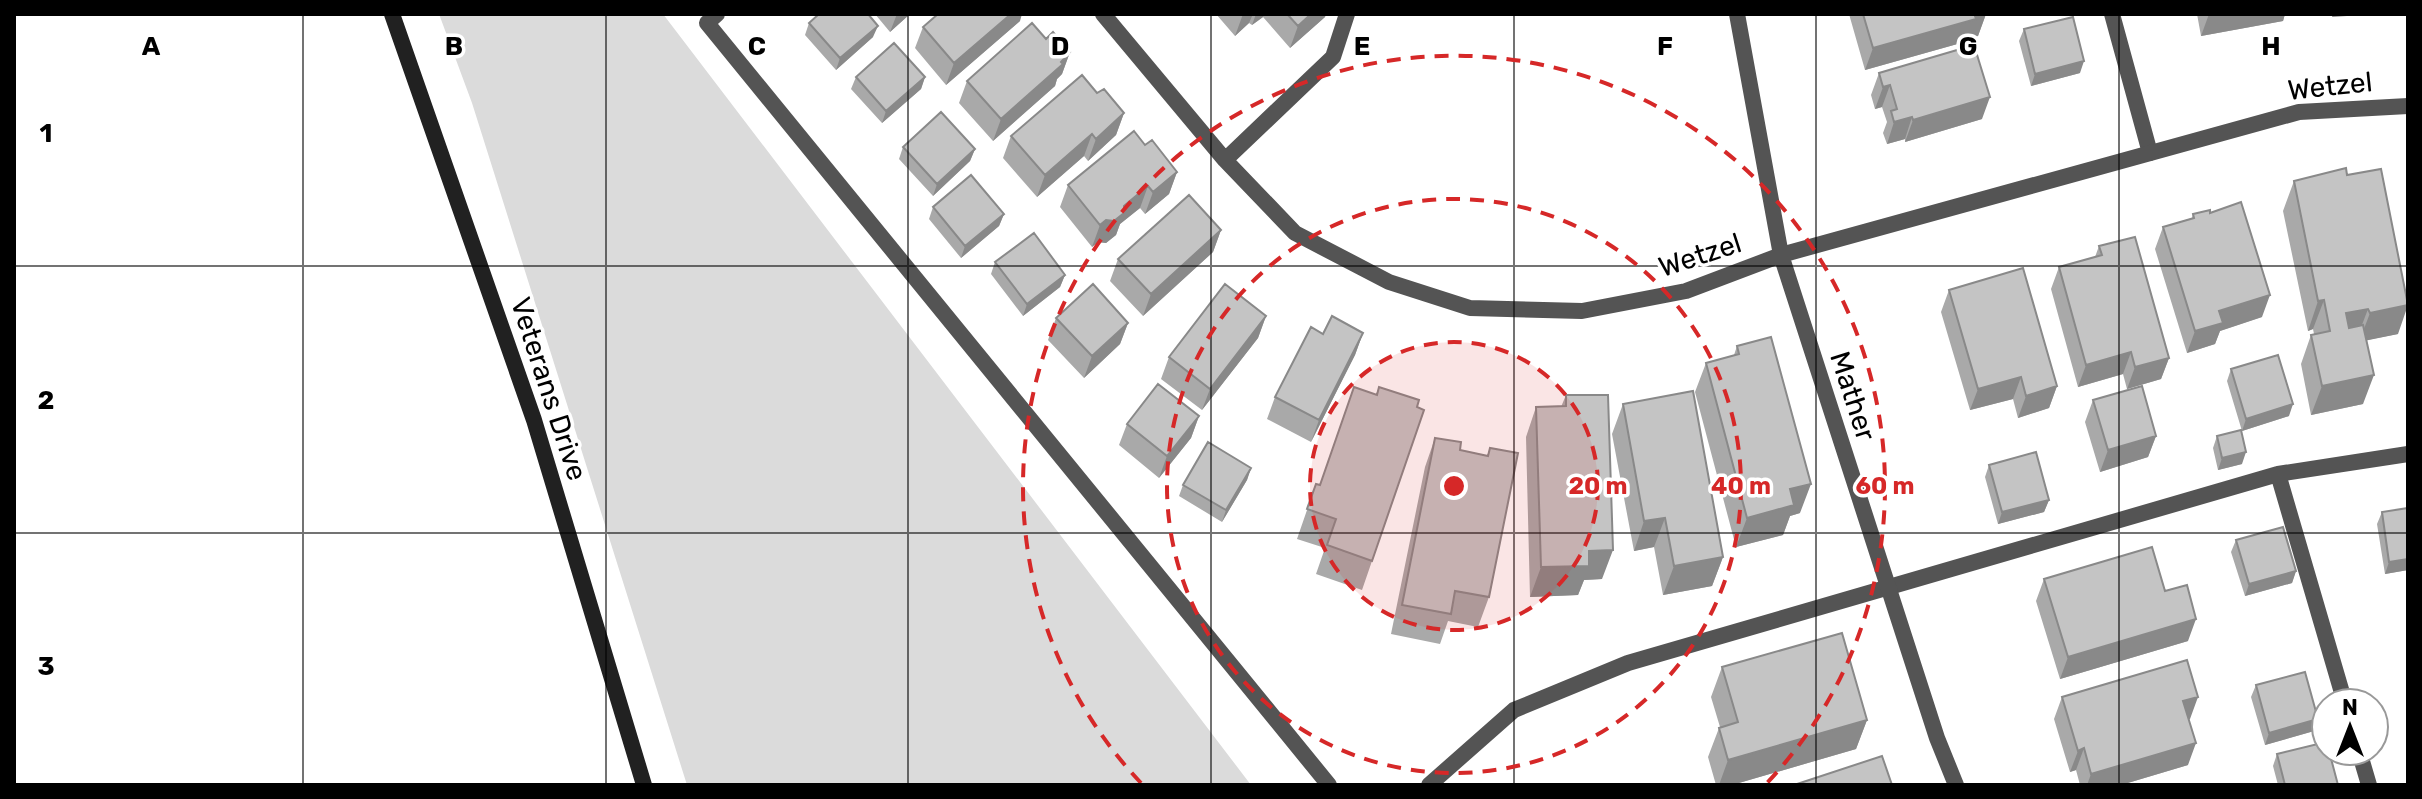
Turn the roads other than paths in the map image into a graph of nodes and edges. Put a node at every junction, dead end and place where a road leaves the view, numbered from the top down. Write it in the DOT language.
graph roads {
  1 [pos="392,14"];
  2 [pos="717,14"];
  3 [pos="1103,14"];
  4 [pos="1347,14"];
  5 [pos="1737,14"];
  6 [pos="2112,14"];
  7 [pos="2408,106"];
  8 [pos="2150,153"];
  9 [pos="1225,160"];
  10 [pos="1781,255"];
  11 [pos="2408,454"];
  12 [pos="2278,474"];
  13 [pos="1888,587"];
  14 [pos="2340,687"];
  15 [pos="644,785"];
  16 [pos="1329,785"];
  17 [pos="1429,785"];
  18 [pos="1956,785"];
  1 -- 15 [label="main road, Veterans Drive"];
  2 -- 16 [label="street"];
  3 -- 9 [label="street, Wetzel"];
  4 -- 9 [label="street"];
  5 -- 10 [label="street, Mather"];
  6 -- 8 [label="street"];
  7 -- 8 [label="street, Wetzel"];
  8 -- 10 [label="street, Wetzel"];
  9 -- 10 [label="street, Wetzel"];
  10 -- 13 [label="street, Mather"];
  11 -- 12 [label="street"];
  12 -- 13 [label="street"];
  12 -- 14 [label="street"];
  13 -- 17 [label="street"];
  13 -- 18 [label="street, Mather"];
}
